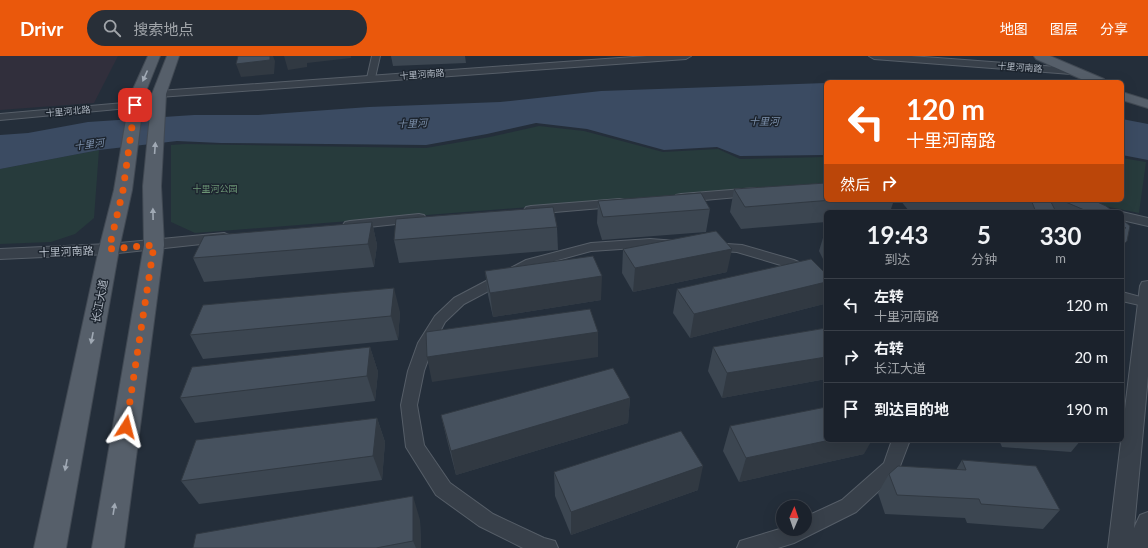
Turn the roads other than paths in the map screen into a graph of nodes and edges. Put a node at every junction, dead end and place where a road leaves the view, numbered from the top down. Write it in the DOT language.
graph roads {
  1 [pos="154,56"];
  2 [pos="173,56"];
  3 [pos="376,56"];
  4 [pos="670,56"];
  5 [pos="686,56"];
  6 [pos="874,56"];
  7 [pos="878,56"];
  8 [pos="1028,56"];
  9 [pos="1040,56"];
  10 [pos="1057,70"];
  11 [pos="1071,71"];
  12 [pos="371,78"];
  13 [pos="1081,80"];
  14 [pos="1093,80"];
  15 [pos="1124,93"];
  16 [pos="159,94"];
  17 [pos="1124,97"];
  18 [pos="1148,99"];
  19 [pos="136,101"];
  20 [pos="1148,104"];
  21 [pos="0,117"];
  22 [pos="771,191"];
  23 [pos="669,199"];
  24 [pos="630,202"];
  25 [pos="520,210"];
  26 [pos="1124,216"];
  27 [pos="434,217"];
  28 [pos="1148,222"];
  29 [pos="340,226"];
  30 [pos="239,236"];
  31 [pos="154,245"];
  32 [pos="109,249"];
  33 [pos="0,254"];
  34 [pos="824,278"];
  35 [pos="1147,295"];
  36 [pos="1124,296"];
  37 [pos="899,442"];
  38 [pos="1148,523"];
  39 [pos="812,524"];
  40 [pos="787,536"];
  41 [pos="50,548"];
  42 [pos="108,548"];
  43 [pos="548,548"];
  44 [pos="747,548"];
  45 [pos="1120,548"];
  46 [pos="1138,548"];
  1 -- 19 [label="main road, 长江大道, one-way"];
  2 -- 16 [label="main road"];
  3 -- 12 [label="street"];
  4 -- 5 [label="street, 十里河南路"];
  4 -- 12 [label="street, 十里河南路"];
  6 -- 7 [label="street, 十里河南路"];
  7 -- 10 [label="street, 十里河南路"];
  8 -- 10 [label="main road"];
  9 -- 11 [label="main road"];
  10 -- 11 [label="street, 十里河南路"];
  10 -- 13 [label="main road"];
  11 -- 14 [label="main road"];
  12 -- 16 [label="street, 十里河南路"];
  15 -- 18 [label="main road"];
  31 -- 16 [label="main road, one-way"];
  17 -- 20 [label="main road"];
  19 -- 21 [label="street, 十里河北路"];
  19 -- 32 [label="main road, 长江大道"];
  22 -- 23 [label="street"];
  24 -- 25 [label="street"];
  26 -- 28 [label="street"];
  27 -- 29 [label="street"];
  30 -- 31 [label="street, 十里河南路"];
  31 -- 32 [label="street, 十里河南路"];
  42 -- 31 [label="main road, one-way"];
  32 -- 33 [label="street, 十里河南路"];
  32 -- 41 [label="main road, 长江大道, one-way"];
  34 -- 43 [label="street"];
  35 -- 36 [label="street"];
  35 -- 45 [label="street"];
  37 -- 39 [label="street"];
  38 -- 46 [label="street"];
  40 -- 44 [label="street"];
}
